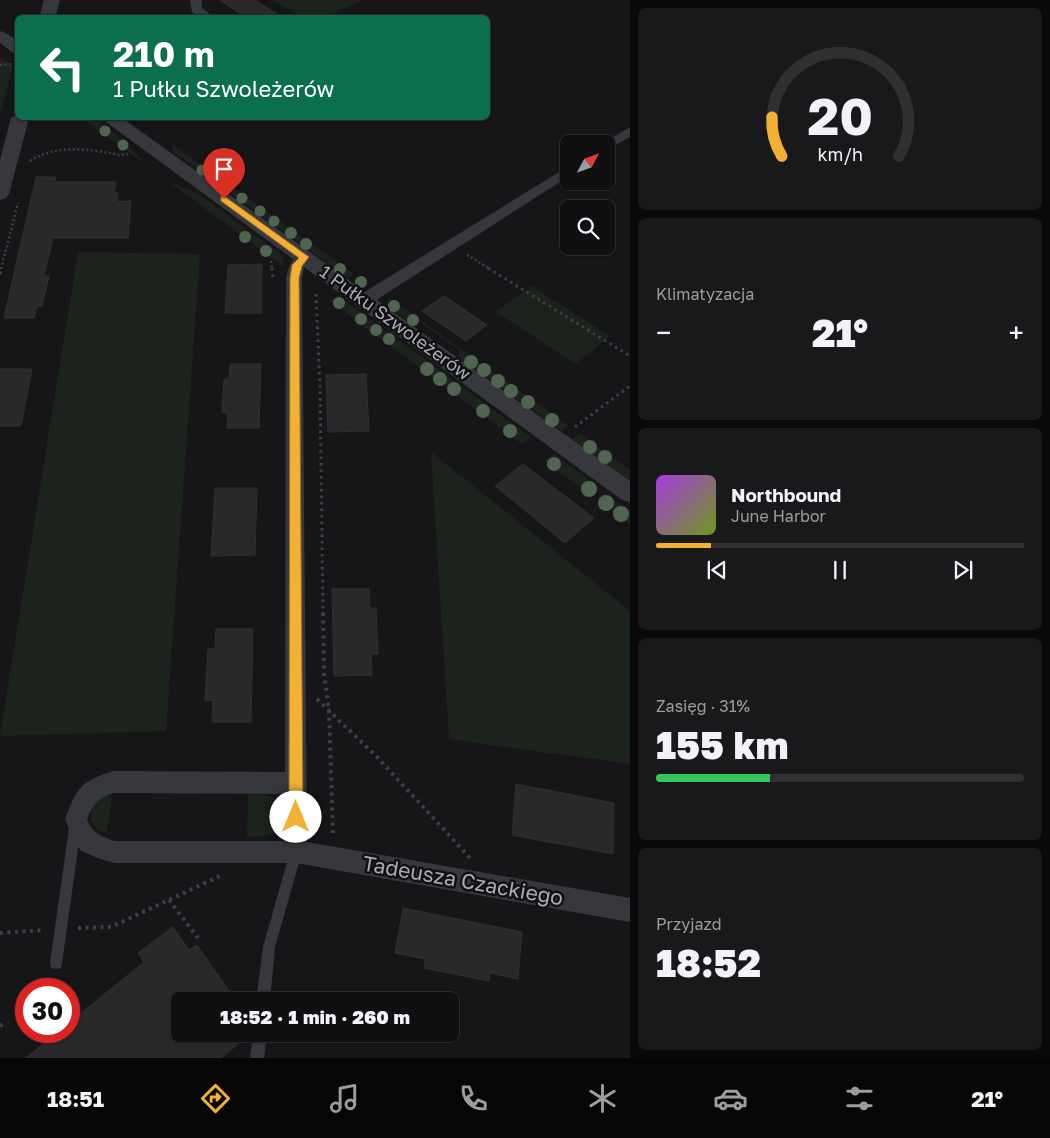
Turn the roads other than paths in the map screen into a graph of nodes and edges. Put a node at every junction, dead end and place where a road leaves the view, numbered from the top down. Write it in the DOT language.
graph roads {
  1 [pos="196,0"];
  2 [pos="205,15"];
  3 [pos="0,36"];
  4 [pos="14,56"];
  5 [pos="19,120"];
  6 [pos="115,120"];
  7 [pos="630,131"];
  8 [pos="615,140"];
  9 [pos="560,176"];
  10 [pos="0,194"];
  11 [pos="305,257"];
  12 [pos="364,300"];
  13 [pos="630,493"];
  14 [pos="296,783"];
  15 [pos="76,820"];
  16 [pos="296,852"];
  17 [pos="630,910"];
  18 [pos="56,963"];
  19 [pos="264,992"];
  20 [pos="259,1042"];
  21 [pos="257,1058"];
  1 -- 2 [label="street"];
  3 -- 4 [label="street"];
  5 -- 10 [label="street"];
  6 -- 11 [label="street, 1 Pułku Szwoleżerów"];
  7 -- 8 [label="street"];
  9 -- 12 [label="street"];
  11 -- 12 [label="street, 1 Pułku Szwoleżerów"];
  11 -- 14 [label="street"];
  12 -- 13 [label="street, 1 Pułku Szwoleżerów"];
  14 -- 15 [label="street"];
  14 -- 16 [label="street"];
  15 -- 16 [label="street, Tadeusza Czackiego"];
  15 -- 18 [label="lane"];
  16 -- 17 [label="street, Tadeusza Czackiego"];
  16 -- 19 [label="lane"];
  20 -- 21 [label="lane"];
}
